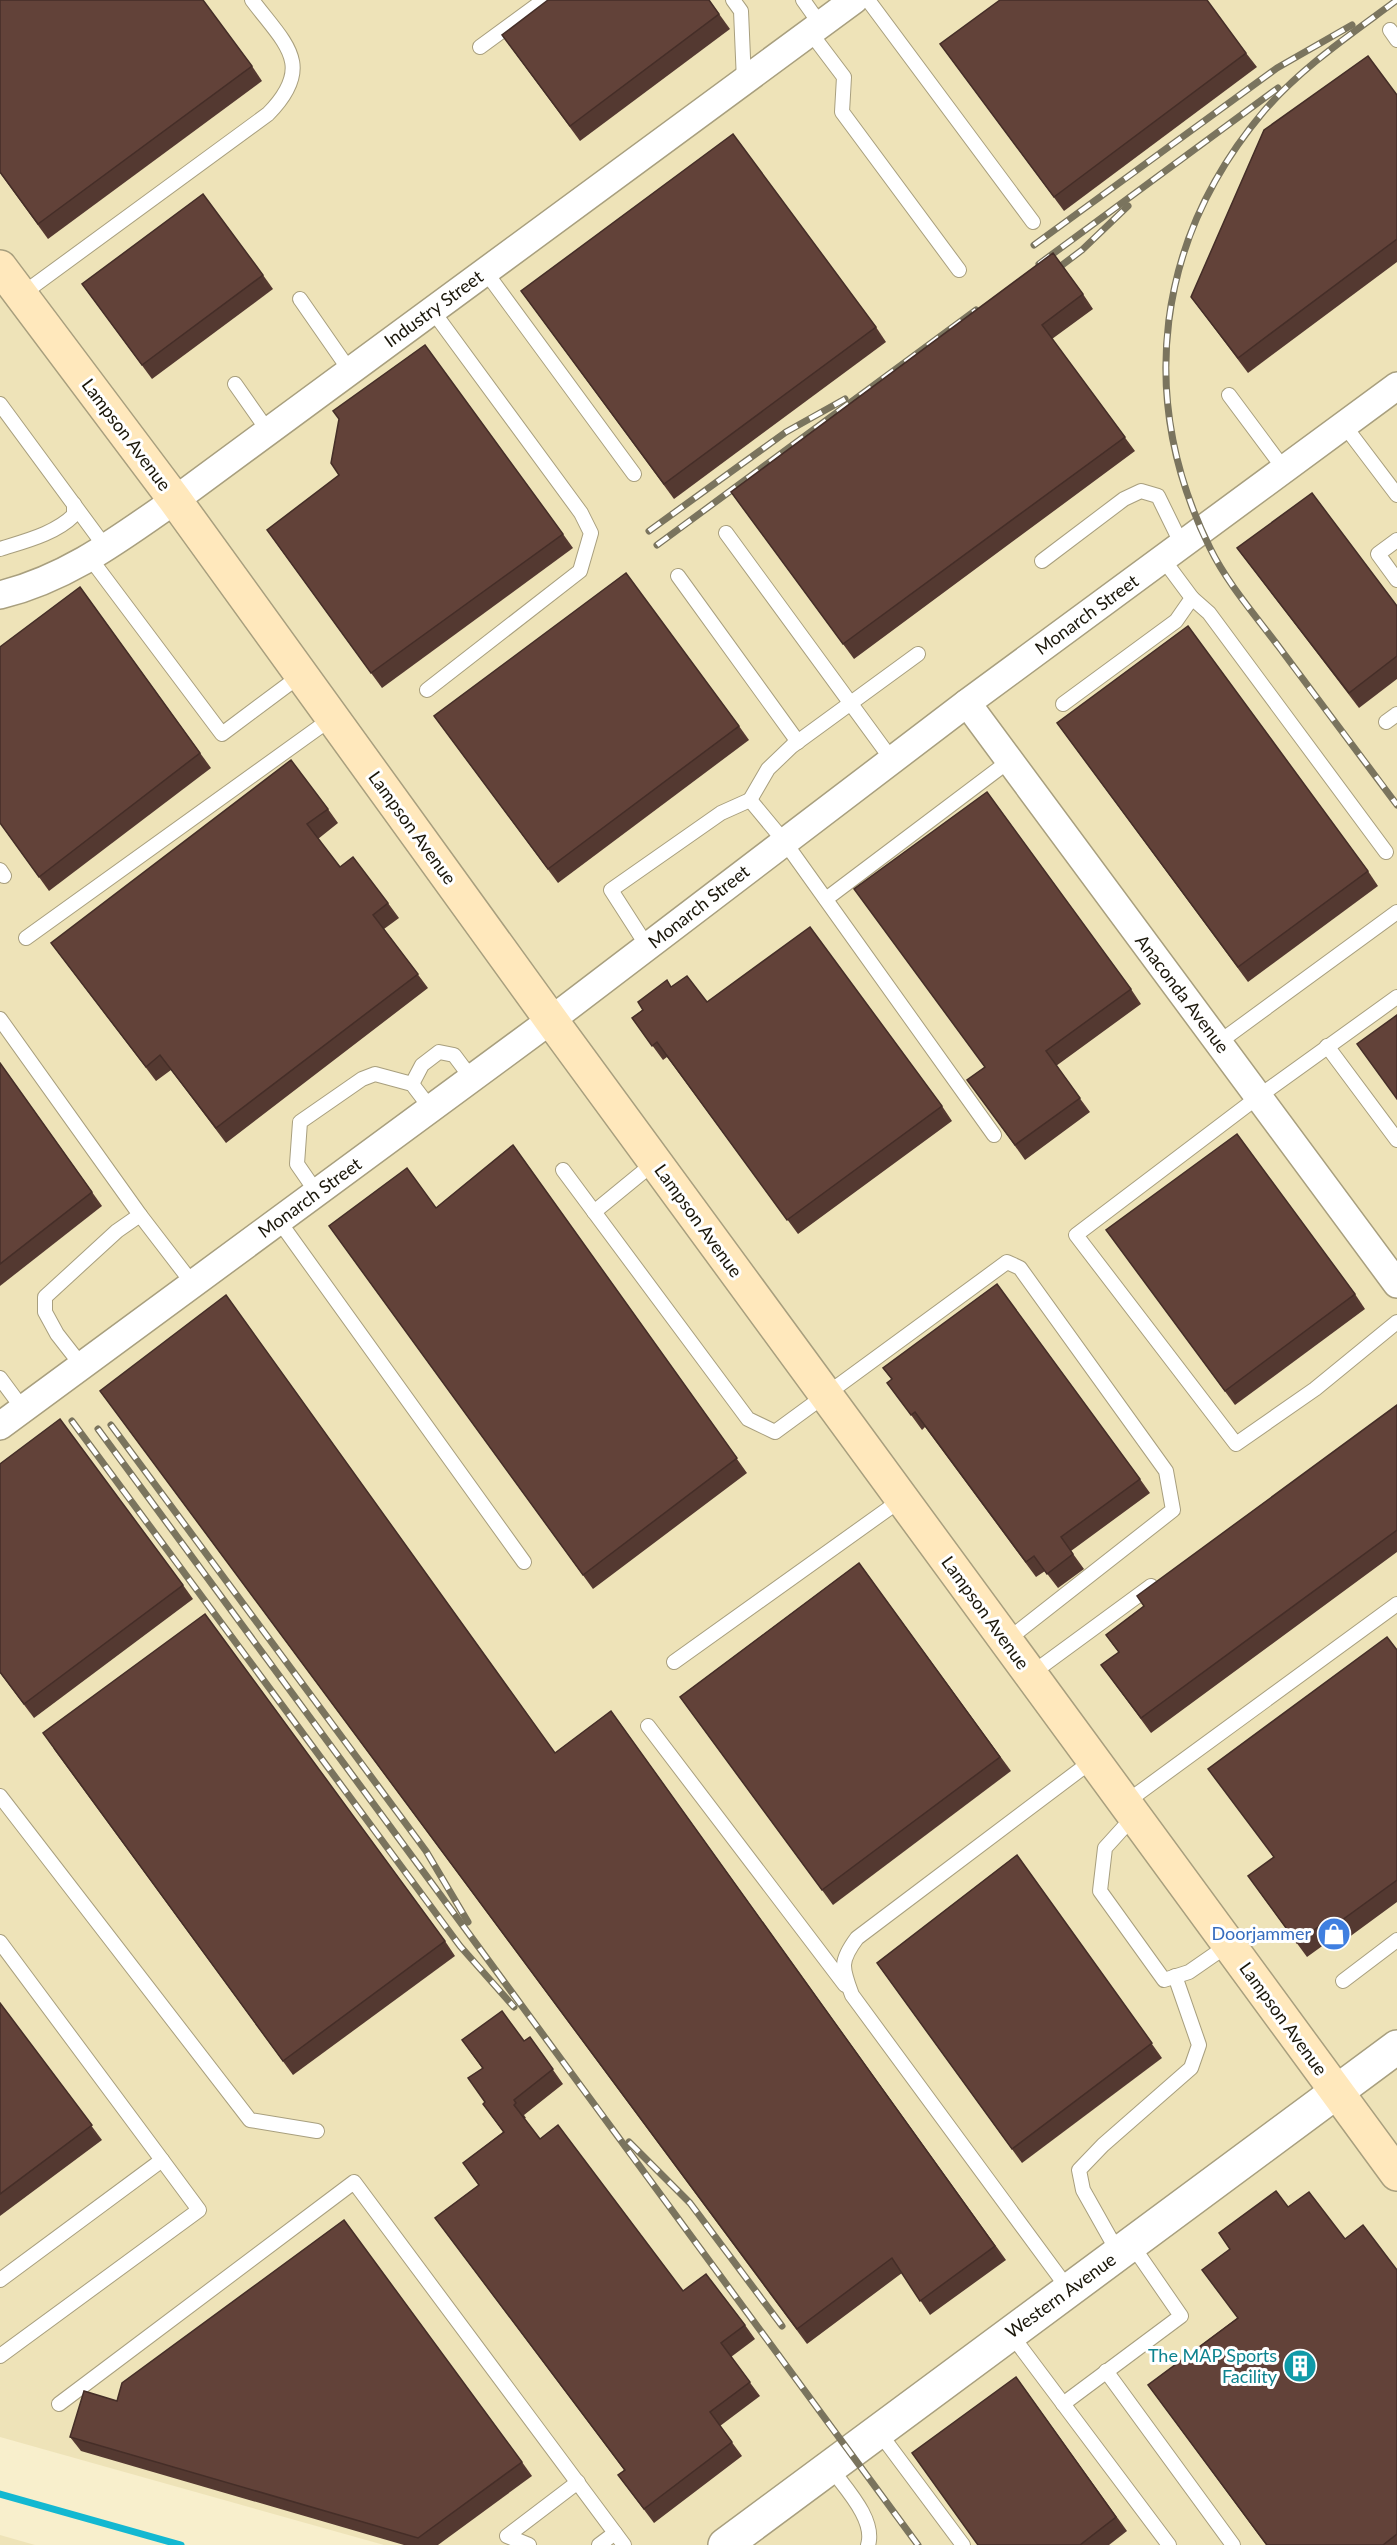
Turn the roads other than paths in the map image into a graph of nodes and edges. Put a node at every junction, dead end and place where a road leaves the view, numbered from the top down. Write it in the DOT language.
graph roads {
  1 [pos="252,0"];
  2 [pos="544,0"];
  3 [pos="732,0"];
  4 [pos="803,0"];
  5 [pos="854,0"];
  6 [pos="868,0"];
  7 [pos="815,28"];
  8 [pos="480,47"];
  9 [pos="744,81"];
  10 [pos="1033,222"];
  11 [pos="0,267"];
  12 [pos="958,270"];
  13 [pos="485,271"];
  14 [pos="21,295"];
  15 [pos="300,299"];
  16 [pos="432,310"];
  17 [pos="350,371"];
  18 [pos="235,384"];
  19 [pos="1397,386"];
  20 [pos="1230,395"];
  21 [pos="0,404"];
  22 [pos="1344,425"];
  23 [pos="268,431"];
  24 [pos="1284,469"];
  25 [pos="634,474"];
  26 [pos="1397,495"];
  27 [pos="175,500"];
  28 [pos="74,504"];
  29 [pos="726,533"];
  30 [pos="1397,540"];
  31 [pos="0,549"];
  32 [pos="1173,552"];
  33 [pos="98,553"];
  34 [pos="1042,561"];
  35 [pos="678,576"];
  36 [pos="1397,580"];
  37 [pos="0,595"];
  38 [pos="1192,598"];
  39 [pos="918,654"];
  40 [pos="302,675"];
  41 [pos="427,690"];
  42 [pos="851,703"];
  43 [pos="967,704"];
  44 [pos="1063,704"];
  45 [pos="332,718"];
  46 [pos="798,742"];
  47 [pos="892,760"];
  48 [pos="1009,761"];
  49 [pos="750,800"];
  50 [pos="784,841"];
  51 [pos="1386,852"];
  52 [pos="826,899"];
  53 [pos="1397,912"];
  54 [pos="26,938"];
  55 [pos="647,946"];
  56 [pos="1397,997"];
  57 [pos="0,1019"];
  58 [pos="551,1020"];
  59 [pos="1218,1043"];
  60 [pos="1327,1046"];
  61 [pos="472,1078"];
  62 [pos="412,1084"];
  63 [pos="1258,1096"];
  64 [pos="431,1108"];
  65 [pos="994,1135"];
  66 [pos="1397,1140"];
  67 [pos="655,1162"];
  68 [pos="562,1170"];
  69 [pos="317,1192"];
  70 [pos="594,1212"];
  71 [pos="140,1215"];
  72 [pos="279,1221"];
  73 [pos="194,1284"];
  74 [pos="1397,1284"];
  75 [pos="1397,1322"];
  76 [pos="82,1366"];
  77 [pos="0,1378"];
  78 [pos="825,1394"];
  79 [pos="23,1409"];
  80 [pos="0,1426"];
  81 [pos="902,1499"];
  82 [pos="524,1562"];
  83 [pos="1165,1575"];
  84 [pos="1395,1608"];
  85 [pos="1006,1641"];
  86 [pos="674,1662"];
  87 [pos="1030,1674"];
  88 [pos="648,1726"];
  89 [pos="1093,1760"];
  90 [pos="0,1796"];
  91 [pos="1129,1810"];
  92 [pos="1397,1940"];
  93 [pos="0,1942"];
  94 [pos="1228,1945"];
  95 [pos="1175,1976"];
  96 [pos="1342,1981"];
  97 [pos="852,1995"];
  98 [pos="1397,2046"];
  99 [pos="1336,2092"];
  100 [pos="317,2131"];
  101 [pos="162,2160"];
  102 [pos="1397,2174"];
  103 [pos="1126,2249"];
  104 [pos="0,2280"];
  105 [pos="1070,2290"];
  106 [pos="1010,2333"];
  107 [pos="0,2356"];
  108 [pos="1106,2372"];
  109 [pos="59,2404"];
  110 [pos="1063,2404"];
  111 [pos="878,2431"];
  112 [pos="830,2467"];
  113 [pos="578,2482"];
  114 [pos="615,2534"];
  115 [pos="529,2545"];
  116 [pos="599,2545"];
  117 [pos="624,2545"];
  118 [pos="725,2545"];
  119 [pos="868,2545"];
  120 [pos="963,2545"];
  121 [pos="1169,2545"];
  122 [pos="1233,2545"];
  1 -- 14 [label="lane"];
  2 -- 8 [label="lane"];
  3 -- 9 [label="lane"];
  4 -- 7 [label="lane"];
  5 -- 7 [label="street, Industry Street"];
  6 -- 10 [label="lane"];
  7 -- 9 [label="street, Industry Street"];
  7 -- 12 [label="lane"];
  9 -- 13 [label="street, Industry Street"];
  11 -- 14 [label="main road, Lampson Avenue"];
  13 -- 16 [label="street, Industry Street"];
  13 -- 25 [label="lane"];
  14 -- 27 [label="main road, Lampson Avenue"];
  15 -- 17 [label="lane"];
  16 -- 17 [label="street, Industry Street"];
  16 -- 41 [label="lane"];
  17 -- 23 [label="street, Industry Street"];
  18 -- 23 [label="lane"];
  19 -- 22 [label="street, Monarch Street"];
  20 -- 24 [label="lane"];
  21 -- 28 [label="lane"];
  22 -- 24 [label="street, Monarch Street"];
  22 -- 26 [label="lane"];
  23 -- 27 [label="street, Industry Street"];
  24 -- 32 [label="street, Monarch Street"];
  27 -- 33 [label="street, Industry Street"];
  27 -- 40 [label="main road, Lampson Avenue"];
  28 -- 31 [label="lane"];
  28 -- 33 [label="lane"];
  29 -- 42 [label="lane"];
  30 -- 36 [label="lane"];
  32 -- 34 [label="lane"];
  32 -- 38 [label="lane"];
  32 -- 43 [label="street, Monarch Street"];
  33 -- 37 [label="street, Industry Street"];
  33 -- 40 [label="lane"];
  35 -- 46 [label="lane"];
  38 -- 44 [label="lane"];
  38 -- 51 [label="lane"];
  39 -- 42 [label="lane"];
  40 -- 45 [label="main road, Lampson Avenue"];
  42 -- 46 [label="lane"];
  42 -- 47 [label="lane"];
  43 -- 47 [label="street, Monarch Street"];
  43 -- 48 [label="street, Anaconda Avenue"];
  45 -- 54 [label="lane"];
  45 -- 58 [label="main road, Lampson Avenue"];
  46 -- 49 [label="lane"];
  47 -- 50 [label="street, Monarch Street"];
  48 -- 52 [label="lane"];
  48 -- 59 [label="street, Anaconda Avenue"];
  49 -- 50 [label="lane"];
  49 -- 55 [label="lane"];
  50 -- 52 [label="lane"];
  50 -- 55 [label="street, Monarch Street"];
  52 -- 65 [label="lane"];
  53 -- 59 [label="lane"];
  55 -- 58 [label="street, Monarch Street"];
  56 -- 60 [label="lane"];
  57 -- 71 [label="lane"];
  58 -- 61 [label="street, Monarch Street"];
  58 -- 67 [label="main road, Lampson Avenue"];
  59 -- 63 [label="street, Anaconda Avenue"];
  60 -- 63 [label="lane"];
  60 -- 66 [label="lane"];
  61 -- 62 [label="lane"];
  61 -- 64 [label="street, Monarch Street"];
  62 -- 64 [label="lane"];
  62 -- 69 [label="lane"];
  63 -- 74 [label="street, Anaconda Avenue"];
  63 -- 75 [label="lane"];
  64 -- 69 [label="street, Monarch Street"];
  67 -- 70 [label="lane"];
  67 -- 78 [label="main road, Lampson Avenue"];
  68 -- 70 [label="lane"];
  69 -- 72 [label="street, Monarch Street"];
  70 -- 78 [label="lane"];
  71 -- 73 [label="lane"];
  71 -- 76 [label="lane"];
  72 -- 73 [label="street, Monarch Street"];
  72 -- 82 [label="lane"];
  73 -- 76 [label="street, Monarch Street"];
  76 -- 79 [label="street, Monarch Street"];
  77 -- 79 [label="lane"];
  78 -- 81 [label="main road, Lampson Avenue"];
  78 -- 85 [label="lane"];
  79 -- 80 [label="street, Monarch Street"];
  81 -- 85 [label="main road, Lampson Avenue"];
  81 -- 86 [label="lane"];
  83 -- 87 [label="lane"];
  84 -- 91 [label="lane"];
  85 -- 87 [label="main road, Lampson Avenue"];
  87 -- 89 [label="main road, Lampson Avenue"];
  88 -- 97 [label="lane"];
  89 -- 91 [label="main road, Lampson Avenue"];
  89 -- 97 [label="lane"];
  90 -- 100 [label="lane"];
  91 -- 94 [label="main road, Lampson Avenue"];
  91 -- 95 [label="lane"];
  92 -- 96 [label="lane"];
  93 -- 101 [label="lane"];
  94 -- 95 [label="lane"];
  94 -- 99 [label="main road, Lampson Avenue"];
  95 -- 103 [label="lane"];
  97 -- 105 [label="lane"];
  98 -- 99 [label="street, Western Avenue"];
  99 -- 102 [label="main road, Lampson Avenue"];
  99 -- 103 [label="street, Western Avenue"];
  101 -- 104 [label="lane"];
  101 -- 107 [label="lane"];
  103 -- 105 [label="street, Western Avenue"];
  103 -- 108 [label="lane"];
  105 -- 106 [label="street, Western Avenue"];
  106 -- 110 [label="lane"];
  106 -- 111 [label="street, Western Avenue"];
  108 -- 110 [label="lane"];
  108 -- 122 [label="lane"];
  109 -- 113 [label="lane"];
  110 -- 121 [label="lane"];
  111 -- 112 [label="street, Western Avenue"];
  111 -- 120 [label="lane"];
  112 -- 118 [label="street, Western Avenue"];
  112 -- 119 [label="lane"];
  113 -- 114 [label="lane"];
  113 -- 115 [label="lane"];
  114 -- 116 [label="lane"];
  114 -- 117 [label="lane"];
}
